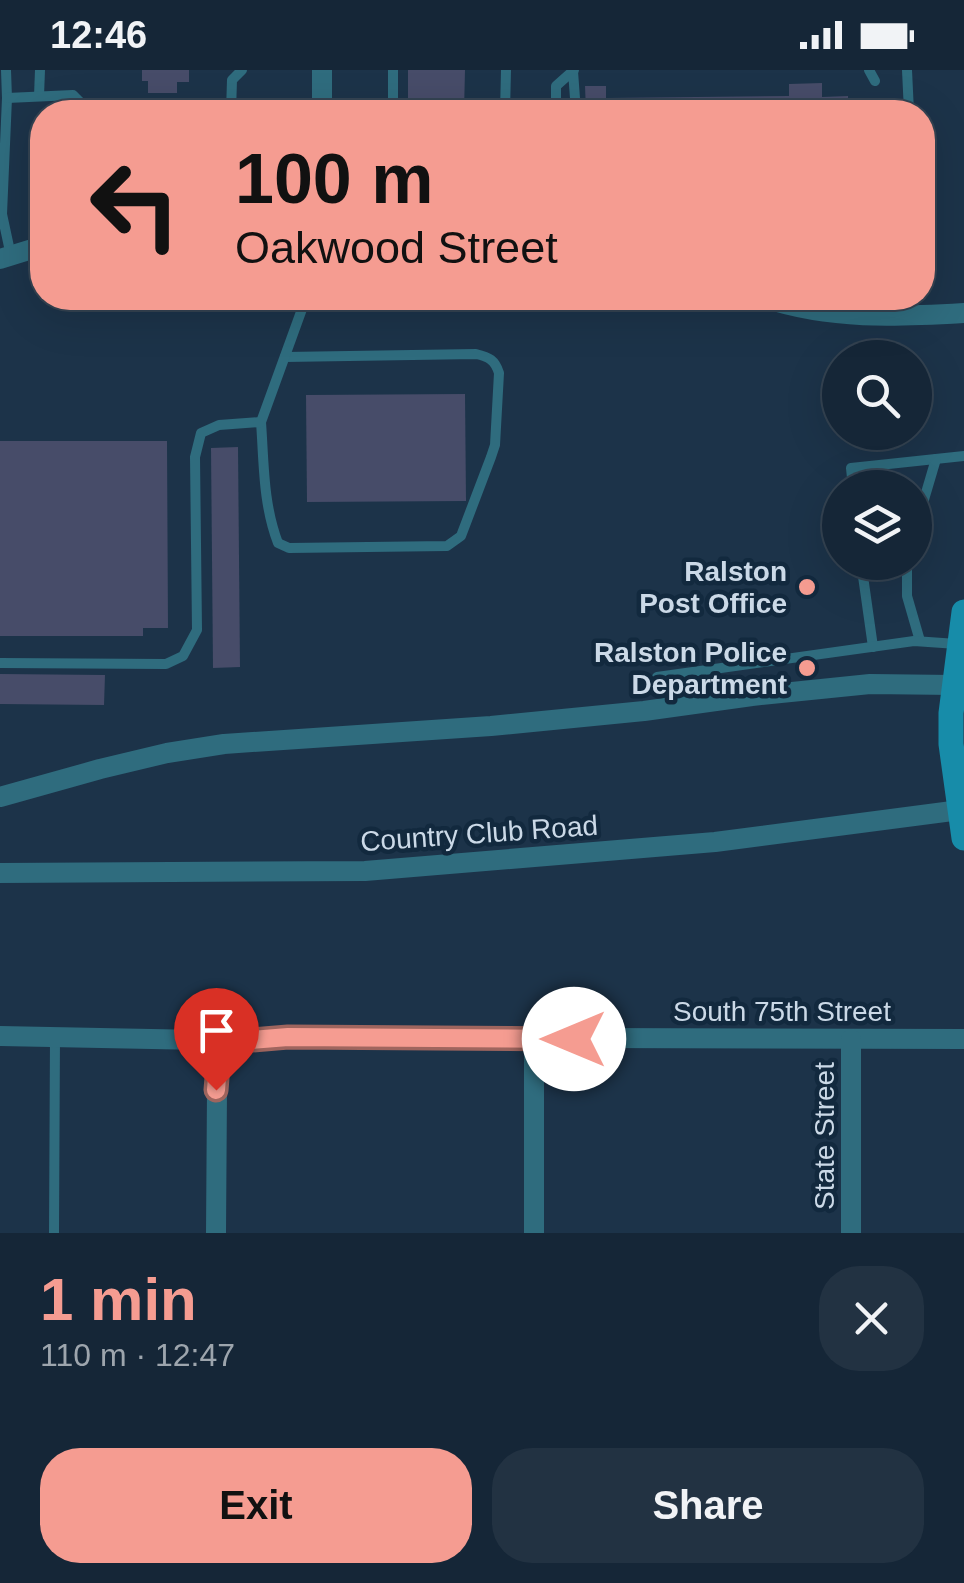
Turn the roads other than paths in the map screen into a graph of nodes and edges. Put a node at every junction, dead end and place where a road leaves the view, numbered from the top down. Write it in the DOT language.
graph roads {
  1 [pos="6,70"];
  2 [pos="40,70"];
  3 [pos="242,70"];
  4 [pos="322,70"];
  5 [pos="393,70"];
  6 [pos="506,70"];
  7 [pos="573,70"];
  8 [pos="868,70"];
  9 [pos="907,70"];
  10 [pos="874,81"];
  11 [pos="39,96"];
  12 [pos="8,98"];
  13 [pos="78,100"];
  14 [pos="231,100"];
  15 [pos="322,100"];
  16 [pos="393,100"];
  17 [pos="505,100"];
  18 [pos="556,100"];
  19 [pos="576,100"];
  20 [pos="908,100"];
  21 [pos="30,250"];
  22 [pos="6,258"];
  23 [pos="302,310"];
  24 [pos="811,310"];
  25 [pos="964,313"];
  26 [pos="286,357"];
  27 [pos="262,422"];
  28 [pos="964,456"];
  29 [pos="936,459"];
  30 [pos="851,470"];
  31 [pos="932,473"];
  32 [pos="864,580"];
  33 [pos="907,580"];
  34 [pos="964,612"];
  35 [pos="920,641"];
  36 [pos="958,644"];
  37 [pos="873,647"];
  38 [pos="0,663"];
  39 [pos="657,677"];
  40 [pos="954,685"];
  41 [pos="958,715"];
  42 [pos="0,797"];
  43 [pos="960,810"];
  44 [pos="964,838"];
  45 [pos="0,873"];
  46 [pos="0,1036"];
  47 [pos="56,1037"];
  48 [pos="534,1039"];
  49 [pos="851,1039"];
  50 [pos="964,1039"];
  51 [pos="220,1040"];
  52 [pos="54,1233"];
  53 [pos="216,1233"];
  54 [pos="534,1233"];
  55 [pos="851,1233"];
  1 -- 12 [label="lane"];
  2 -- 11 [label="lane"];
  3 -- 14 [label="lane"];
  4 -- 15 [label="street"];
  5 -- 16 [label="lane"];
  6 -- 17 [label="lane"];
  7 -- 18 [label="lane"];
  7 -- 19 [label="lane"];
  8 -- 10 [label="lane"];
  9 -- 20 [label="lane"];
  11 -- 12 [label="lane"];
  11 -- 13 [label="lane"];
  12 -- 22 [label="lane"];
  21 -- 22 [label="street"];
  23 -- 26 [label="lane"];
  24 -- 25 [label="street"];
  26 -- 27 [label="lane"];
  26 -- 27 [label="lane"];
  27 -- 38 [label="lane"];
  28 -- 29 [label="lane"];
  29 -- 30 [label="lane"];
  29 -- 31 [label="lane"];
  32 -- 37 [label="lane"];
  33 -- 35 [label="lane"];
  34 -- 36 [label="main road"];
  35 -- 36 [label="lane"];
  35 -- 37 [label="lane"];
  36 -- 40 [label="main road"];
  37 -- 39 [label="lane"];
  40 -- 41 [label="main road"];
  40 -- 42 [label="street"];
  41 -- 43 [label="main road"];
  43 -- 44 [label="main road"];
  43 -- 45 [label="street, Country Club Road"];
  46 -- 47 [label="street, South 75th Street"];
  47 -- 51 [label="street, South 75th Street"];
  47 -- 52 [label="lane"];
  48 -- 49 [label="street, South 75th Street"];
  48 -- 51 [label="street, South 75th Street"];
  48 -- 54 [label="street"];
  49 -- 50 [label="street, South 75th Street"];
  49 -- 55 [label="street, State Street"];
  51 -- 53 [label="street"];
}
